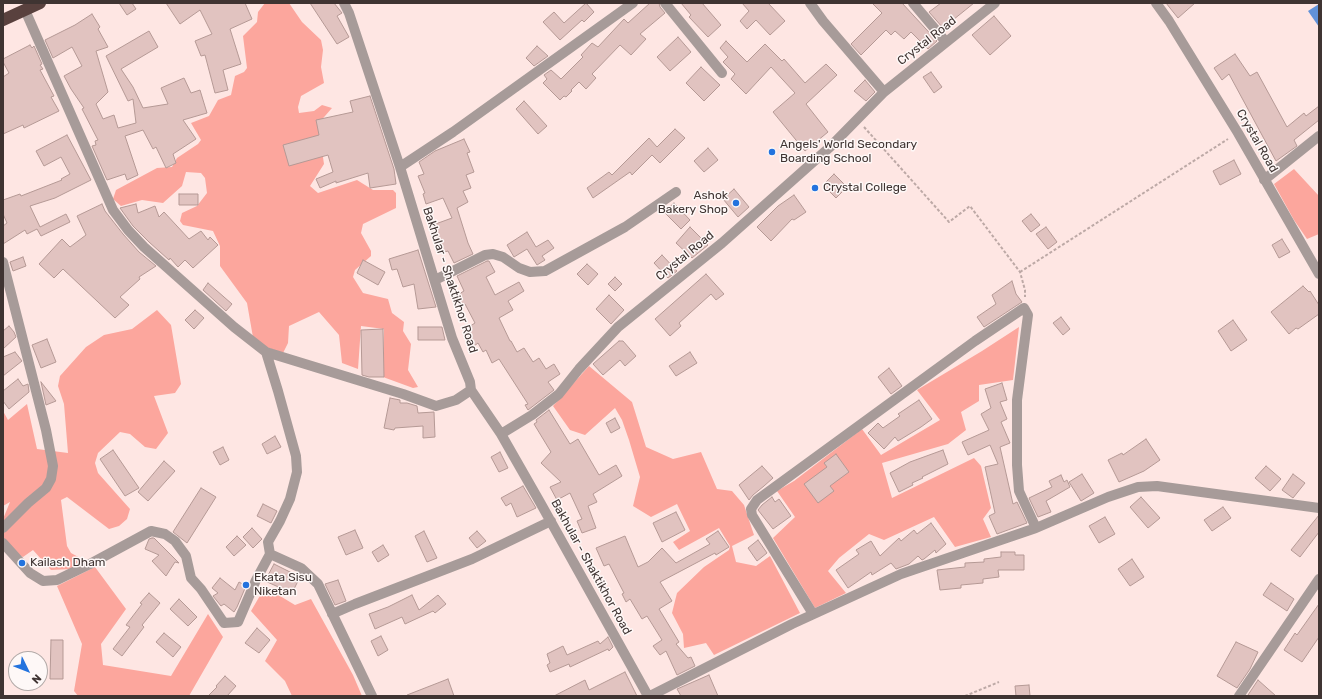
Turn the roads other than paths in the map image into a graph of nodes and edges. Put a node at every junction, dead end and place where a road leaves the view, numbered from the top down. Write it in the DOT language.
graph roads {
  1 [pos="40,3"];
  2 [pos="344,3"];
  3 [pos="633,3"];
  4 [pos="665,3"];
  5 [pos="810,3"];
  6 [pos="913,3"];
  7 [pos="995,3"];
  8 [pos="1156,3"];
  9 [pos="25,10"];
  10 [pos="3,20"];
  11 [pos="946,42"];
  12 [pos="722,73"];
  13 [pos="884,92"];
  14 [pos="1319,136"];
  15 [pos="400,167"];
  16 [pos="1264,180"];
  17 [pos="676,192"];
  18 [pos="3,262"];
  19 [pos="4,274"];
  20 [pos="1319,274"];
  21 [pos="435,280"];
  22 [pos="266,352"];
  23 [pos="471,390"];
  24 [pos="501,434"];
  25 [pos="1319,508"];
  26 [pos="551,521"];
  27 [pos="3,528"];
  28 [pos="1036,528"];
  29 [pos="3,543"];
  30 [pos="270,554"];
  31 [pos="1319,579"];
  32 [pos="332,614"];
  33 [pos="813,614"];
  34 [pos="372,696"];
  35 [pos="649,696"];
  36 [pos="1239,696"];
  1 -- 9 [label="highway"];
  2 -- 15 [label="street, Bakhular - Shaktikhor Road"];
  3 -- 15 [label="street"];
  4 -- 12 [label="street"];
  5 -- 13 [label="street"];
  6 -- 11 [label="street"];
  7 -- 11 [label="street, Crystal Road"];
  8 -- 16 [label="street, Crystal Road"];
  9 -- 10 [label="highway"];
  9 -- 22 [label="street"];
  11 -- 13 [label="street, Crystal Road"];
  13 -- 24 [label="street, Crystal Road"];
  14 -- 16 [label="street"];
  15 -- 21 [label="street, Bakhular - Shaktikhor Road"];
  16 -- 20 [label="street, Crystal Road"];
  17 -- 21 [label="street"];
  18 -- 19 [label="street"];
  19 -- 27 [label="street"];
  21 -- 23 [label="street, Bakhular - Shaktikhor Road"];
  22 -- 23 [label="street"];
  22 -- 30 [label="street"];
  23 -- 24 [label="street, Bakhular - Shaktikhor Road"];
  24 -- 26 [label="street, Bakhular - Shaktikhor Road"];
  25 -- 28 [label="street"];
  26 -- 32 [label="street"];
  26 -- 35 [label="street, Bakhular - Shaktikhor Road"];
  28 -- 33 [label="street"];
  28 -- 33 [label="street"];
  29 -- 30 [label="street"];
  30 -- 32 [label="street"];
  31 -- 36 [label="street"];
  32 -- 34 [label="street"];
  33 -- 35 [label="street"];
}
